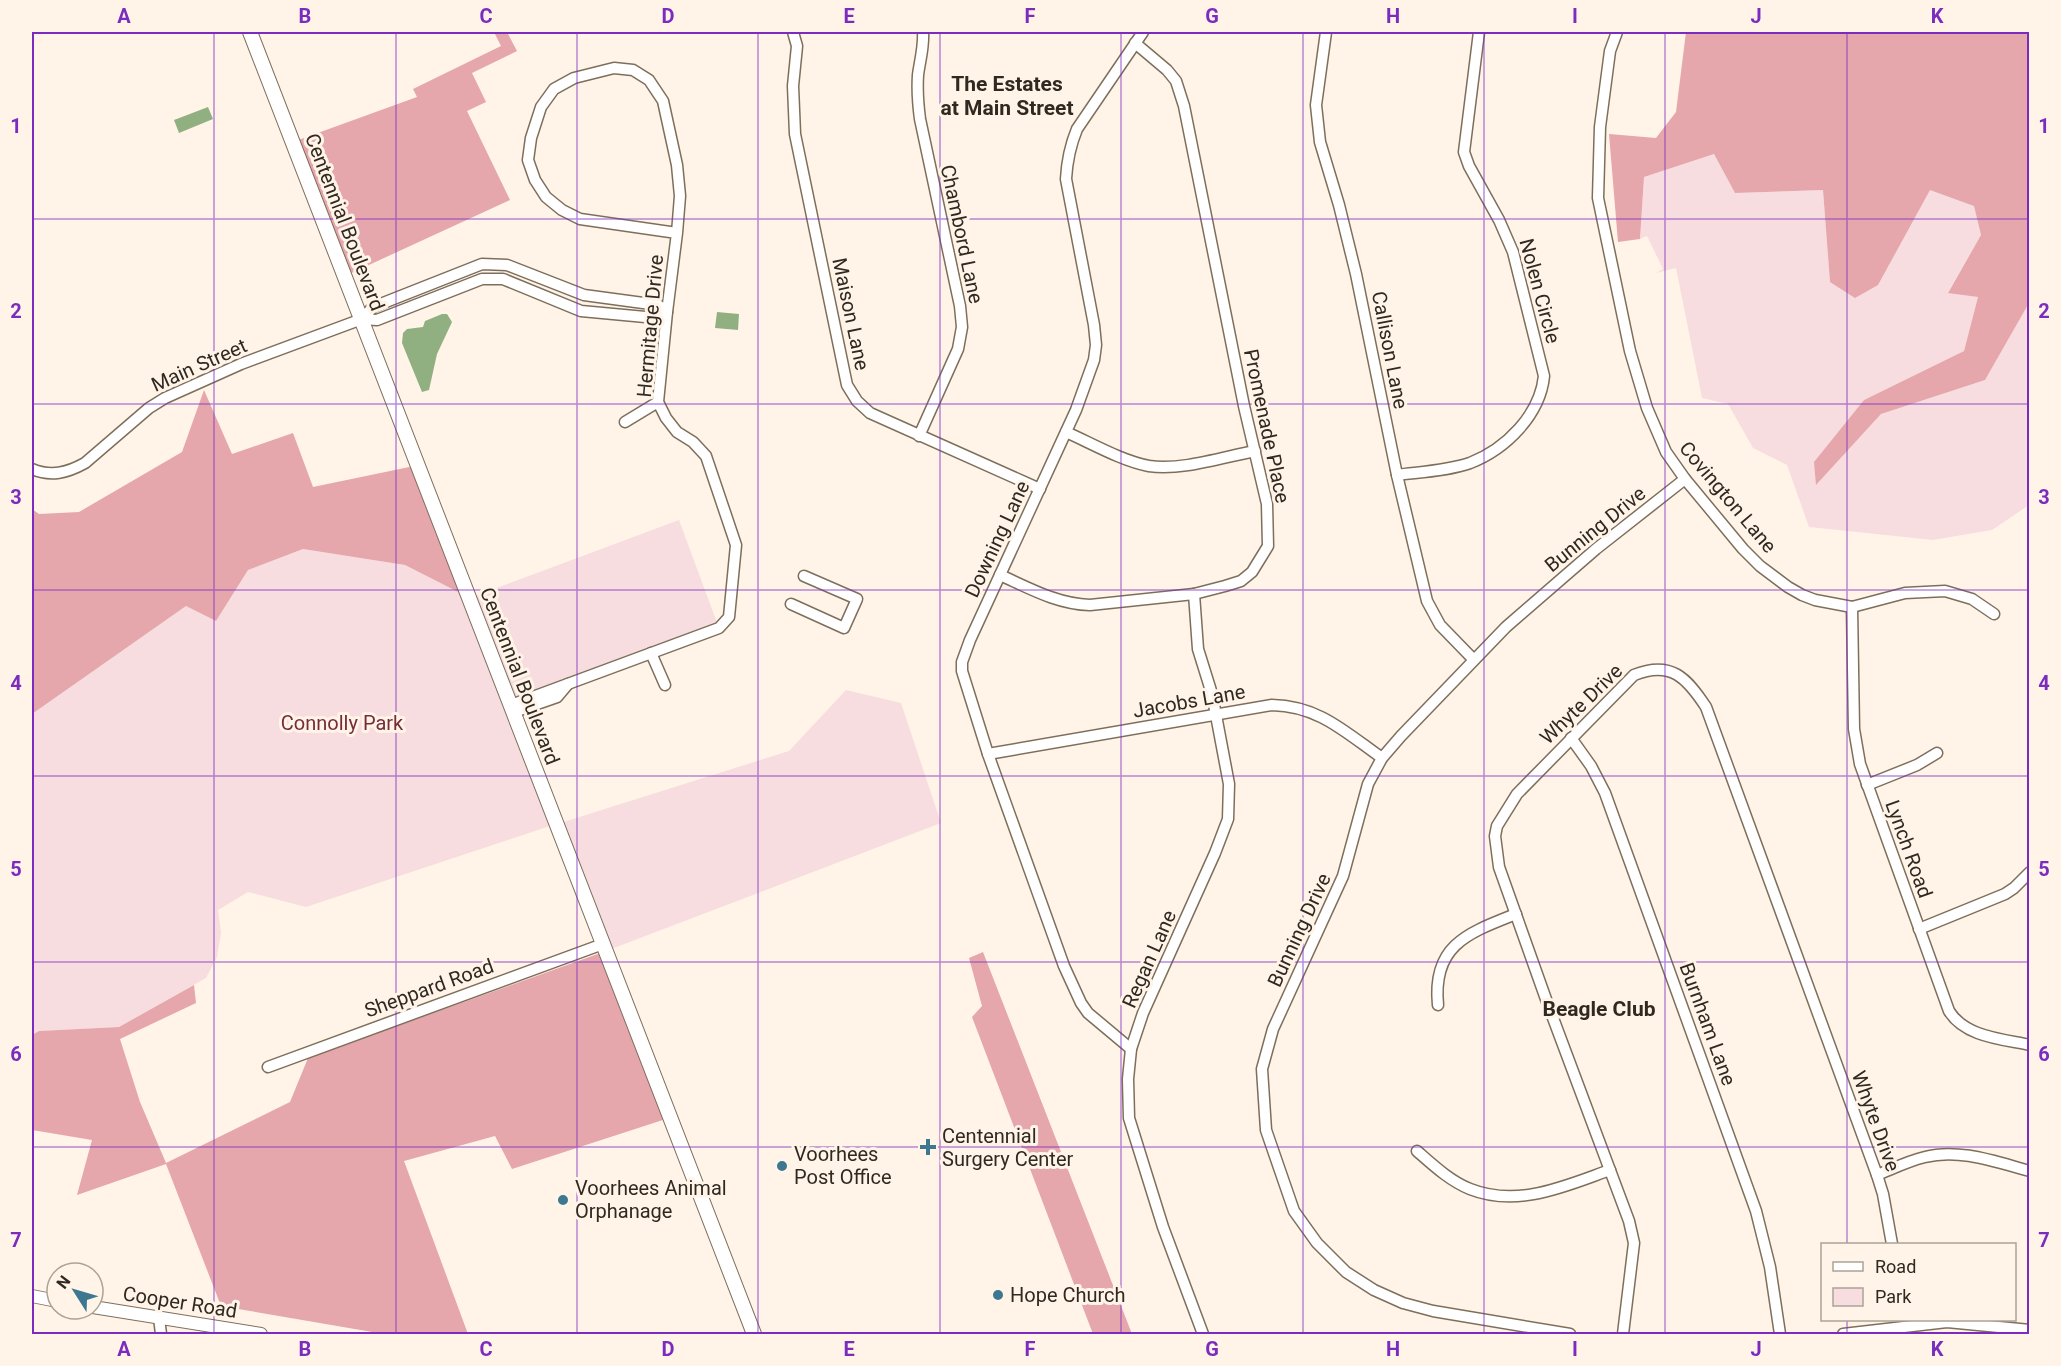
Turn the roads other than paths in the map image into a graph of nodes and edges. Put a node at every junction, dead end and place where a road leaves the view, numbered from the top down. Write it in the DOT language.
graph roads {
  1 [pos="250,32"];
  2 [pos="793,32"];
  3 [pos="923,32"];
  4 [pos="1143,32"];
  5 [pos="1326,32"];
  6 [pos="1479,32"];
  7 [pos="1617,32"];
  8 [pos="1135,43"];
  9 [pos="677,233"];
  10 [pos="667,312"];
  11 [pos="362,319"];
  12 [pos="658,402"];
  13 [pos="625,422"];
  14 [pos="1066,432"];
  15 [pos="919,436"];
  16 [pos="1255,452"];
  17 [pos="32,469"];
  18 [pos="1397,475"];
  19 [pos="1685,479"];
  20 [pos="1040,489"];
  21 [pos="1000,575"];
  22 [pos="804,576"];
  23 [pos="1194,594"];
  24 [pos="791,604"];
  25 [pos="1852,607"];
  26 [pos="1994,614"];
  27 [pos="651,653"];
  28 [pos="1473,659"];
  29 [pos="665,685"];
  30 [pos="512,708"];
  31 [pos="1216,714"];
  32 [pos="1571,738"];
  33 [pos="988,753"];
  34 [pos="1937,753"];
  35 [pos="1382,758"];
  36 [pos="1867,785"];
  37 [pos="2030,872"];
  38 [pos="1516,914"];
  39 [pos="1919,929"];
  40 [pos="603,944"];
  41 [pos="1438,1005"];
  42 [pos="2030,1045"];
  43 [pos="1131,1049"];
  44 [pos="268,1067"];
  45 [pos="1417,1151"];
  46 [pos="1610,1170"];
  47 [pos="2030,1171"];
  48 [pos="1876,1175"];
  49 [pos="1892,1243"];
  50 [pos="105,1309"];
  51 [pos="159,1318"];
  52 [pos="1905,1323"];
  53 [pos="2030,1330"];
  54 [pos="161,1335"];
  55 [pos="261,1335"];
  56 [pos="754,1335"];
  57 [pos="1203,1335"];
  58 [pos="1570,1335"];
  59 [pos="1623,1335"];
  60 [pos="1780,1335"];
  61 [pos="1844,1335"];
  1 -- 11 [label="main road, Centennial Boulevard"];
  2 -- 15 [label="street, Maison Lane"];
  3 -- 15 [label="street, Chambord Lane"];
  4 -- 8 [label="street, Downing Lane"];
  5 -- 18 [label="street, Callison Lane"];
  6 -- 18 [label="street, Nolen Circle"];
  7 -- 19 [label="street, Covington Lane"];
  8 -- 14 [label="street, Downing Lane"];
  8 -- 16 [label="street, Promenade Place"];
  9 -- 9 [label="street, Hermitage Drive"];
  9 -- 10 [label="street, Hermitage Drive"];
  10 -- 11 [label="street, Main Street"];
  10 -- 11 [label="street, Main Street"];
  10 -- 12 [label="street, Hermitage Drive"];
  11 -- 17 [label="street, Main Street"];
  11 -- 30 [label="main road, Centennial Boulevard"];
  12 -- 13 [label="street"];
  12 -- 27 [label="street, Hermitage Drive"];
  14 -- 16 [label="street"];
  14 -- 20 [label="street, Downing Lane"];
  15 -- 20 [label="street, Maison Lane"];
  16 -- 23 [label="street, Promenade Place"];
  18 -- 28 [label="street, Callison Lane"];
  19 -- 25 [label="street, Covington Lane"];
  19 -- 28 [label="street, Bunning Drive"];
  20 -- 21 [label="street, Downing Lane"];
  21 -- 23 [label="street, Promenade Place"];
  21 -- 33 [label="street, Downing Lane"];
  22 -- 24 [label="street"];
  23 -- 31 [label="street, Regan Lane"];
  25 -- 26 [label="street, Covington Lane"];
  25 -- 36 [label="street, Lynch Road"];
  27 -- 29 [label="street"];
  27 -- 30 [label="street, Hermitage Drive"];
  28 -- 35 [label="street, Bunning Drive"];
  30 -- 40 [label="main road, Centennial Boulevard"];
  31 -- 33 [label="street, Jacobs Lane"];
  31 -- 35 [label="street, Jacobs Lane"];
  31 -- 43 [label="street, Regan Lane"];
  32 -- 38 [label="street, Whyte Drive"];
  32 -- 48 [label="street, Whyte Drive"];
  32 -- 60 [label="street, Burnham Lane"];
  33 -- 43 [label="street, Downing Lane"];
  34 -- 36 [label="street"];
  35 -- 58 [label="street, Bunning Drive"];
  36 -- 39 [label="street, Lynch Road"];
  37 -- 39 [label="street"];
  38 -- 41 [label="street"];
  38 -- 46 [label="street, Whyte Drive"];
  39 -- 42 [label="street, Lynch Road"];
  40 -- 44 [label="street, Sheppard Road"];
  40 -- 56 [label="main road, Centennial Boulevard"];
  43 -- 57 [label="street, Regan Lane"];
  45 -- 46 [label="street"];
  46 -- 59 [label="street, Whyte Drive"];
  47 -- 48 [label="street"];
  48 -- 49 [label="street, Whyte Drive"];
  50 -- 51 [label="street, Cooper Road"];
  51 -- 54 [label="street"];
  51 -- 55 [label="street, Cooper Road"];
  52 -- 53 [label="street"];
  52 -- 61 [label="street"];
}
